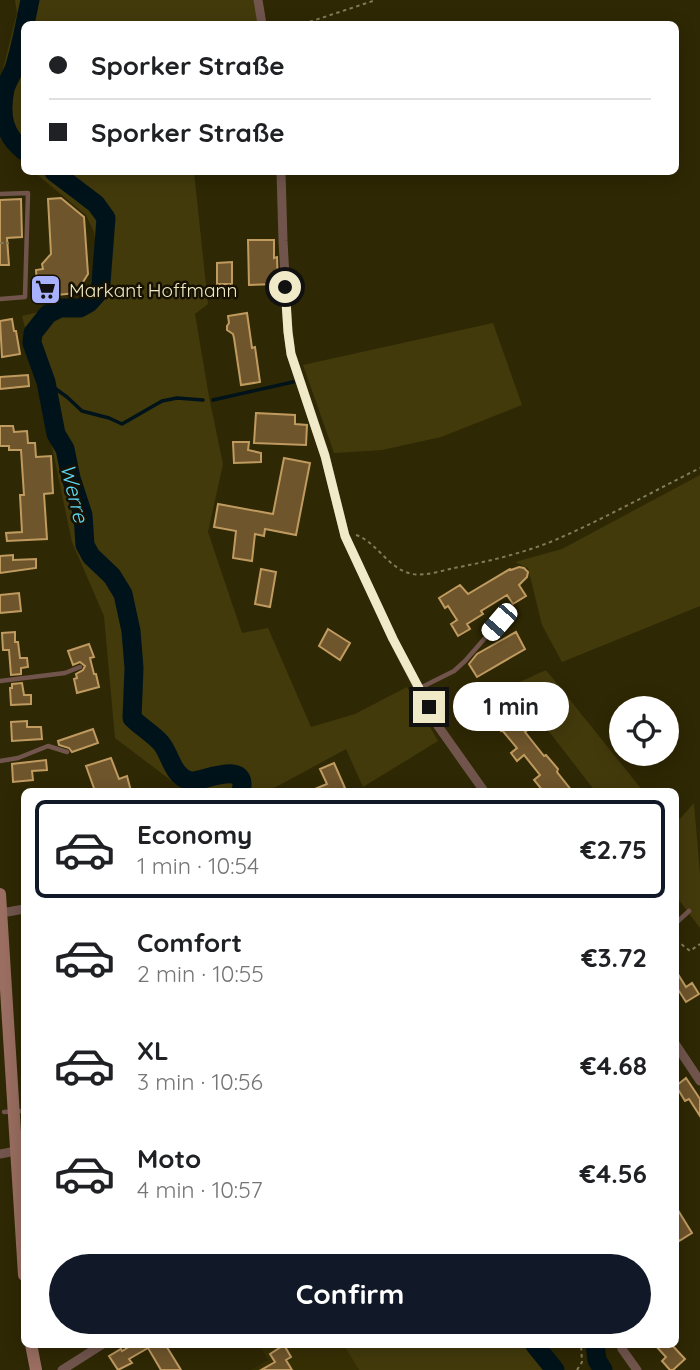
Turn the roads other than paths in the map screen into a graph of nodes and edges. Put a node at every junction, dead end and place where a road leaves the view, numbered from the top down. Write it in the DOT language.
graph roads {
  1 [pos="258,0"];
  2 [pos="262,21"];
  3 [pos="281,175"];
  4 [pos="0,194"];
  5 [pos="0,299"];
  6 [pos="499,622"];
  7 [pos="80,667"];
  8 [pos="0,681"];
  9 [pos="419,688"];
  10 [pos="67,752"];
  11 [pos="0,761"];
  12 [pos="482,788"];
  13 [pos="0,894"];
  14 [pos="21,910"];
  15 [pos="689,911"];
  16 [pos="2,913"];
  17 [pos="679,920"];
  18 [pos="3,975"];
  19 [pos="679,1050"];
  20 [pos="11,1067"];
  21 [pos="700,1081"];
  22 [pos="14,1112"];
  23 [pos="16,1151"];
  24 [pos="0,1154"];
  25 [pos="21,1228"];
  26 [pos="32,1348"];
  27 [pos="97,1348"];
  28 [pos="622,1348"];
  29 [pos="36,1370"];
  30 [pos="62,1370"];
  31 [pos="637,1370"];
  1 -- 2 [label="street"];
  3 -- 9 [label="street"];
  4 -- 5 [label="lane"];
  6 -- 9 [label="lane"];
  7 -- 8 [label="lane"];
  9 -- 12 [label="street"];
  10 -- 11 [label="lane"];
  13 -- 16 [label="main road"];
  14 -- 16 [label="street"];
  15 -- 17 [label="lane"];
  16 -- 18 [label="main road"];
  18 -- 20 [label="main road"];
  19 -- 21 [label="street"];
  20 -- 22 [label="main road"];
  22 -- 23 [label="main road"];
  23 -- 24 [label="street"];
  23 -- 25 [label="main road"];
  26 -- 29 [label="main road"];
  27 -- 30 [label="street"];
  28 -- 31 [label="street"];
}
